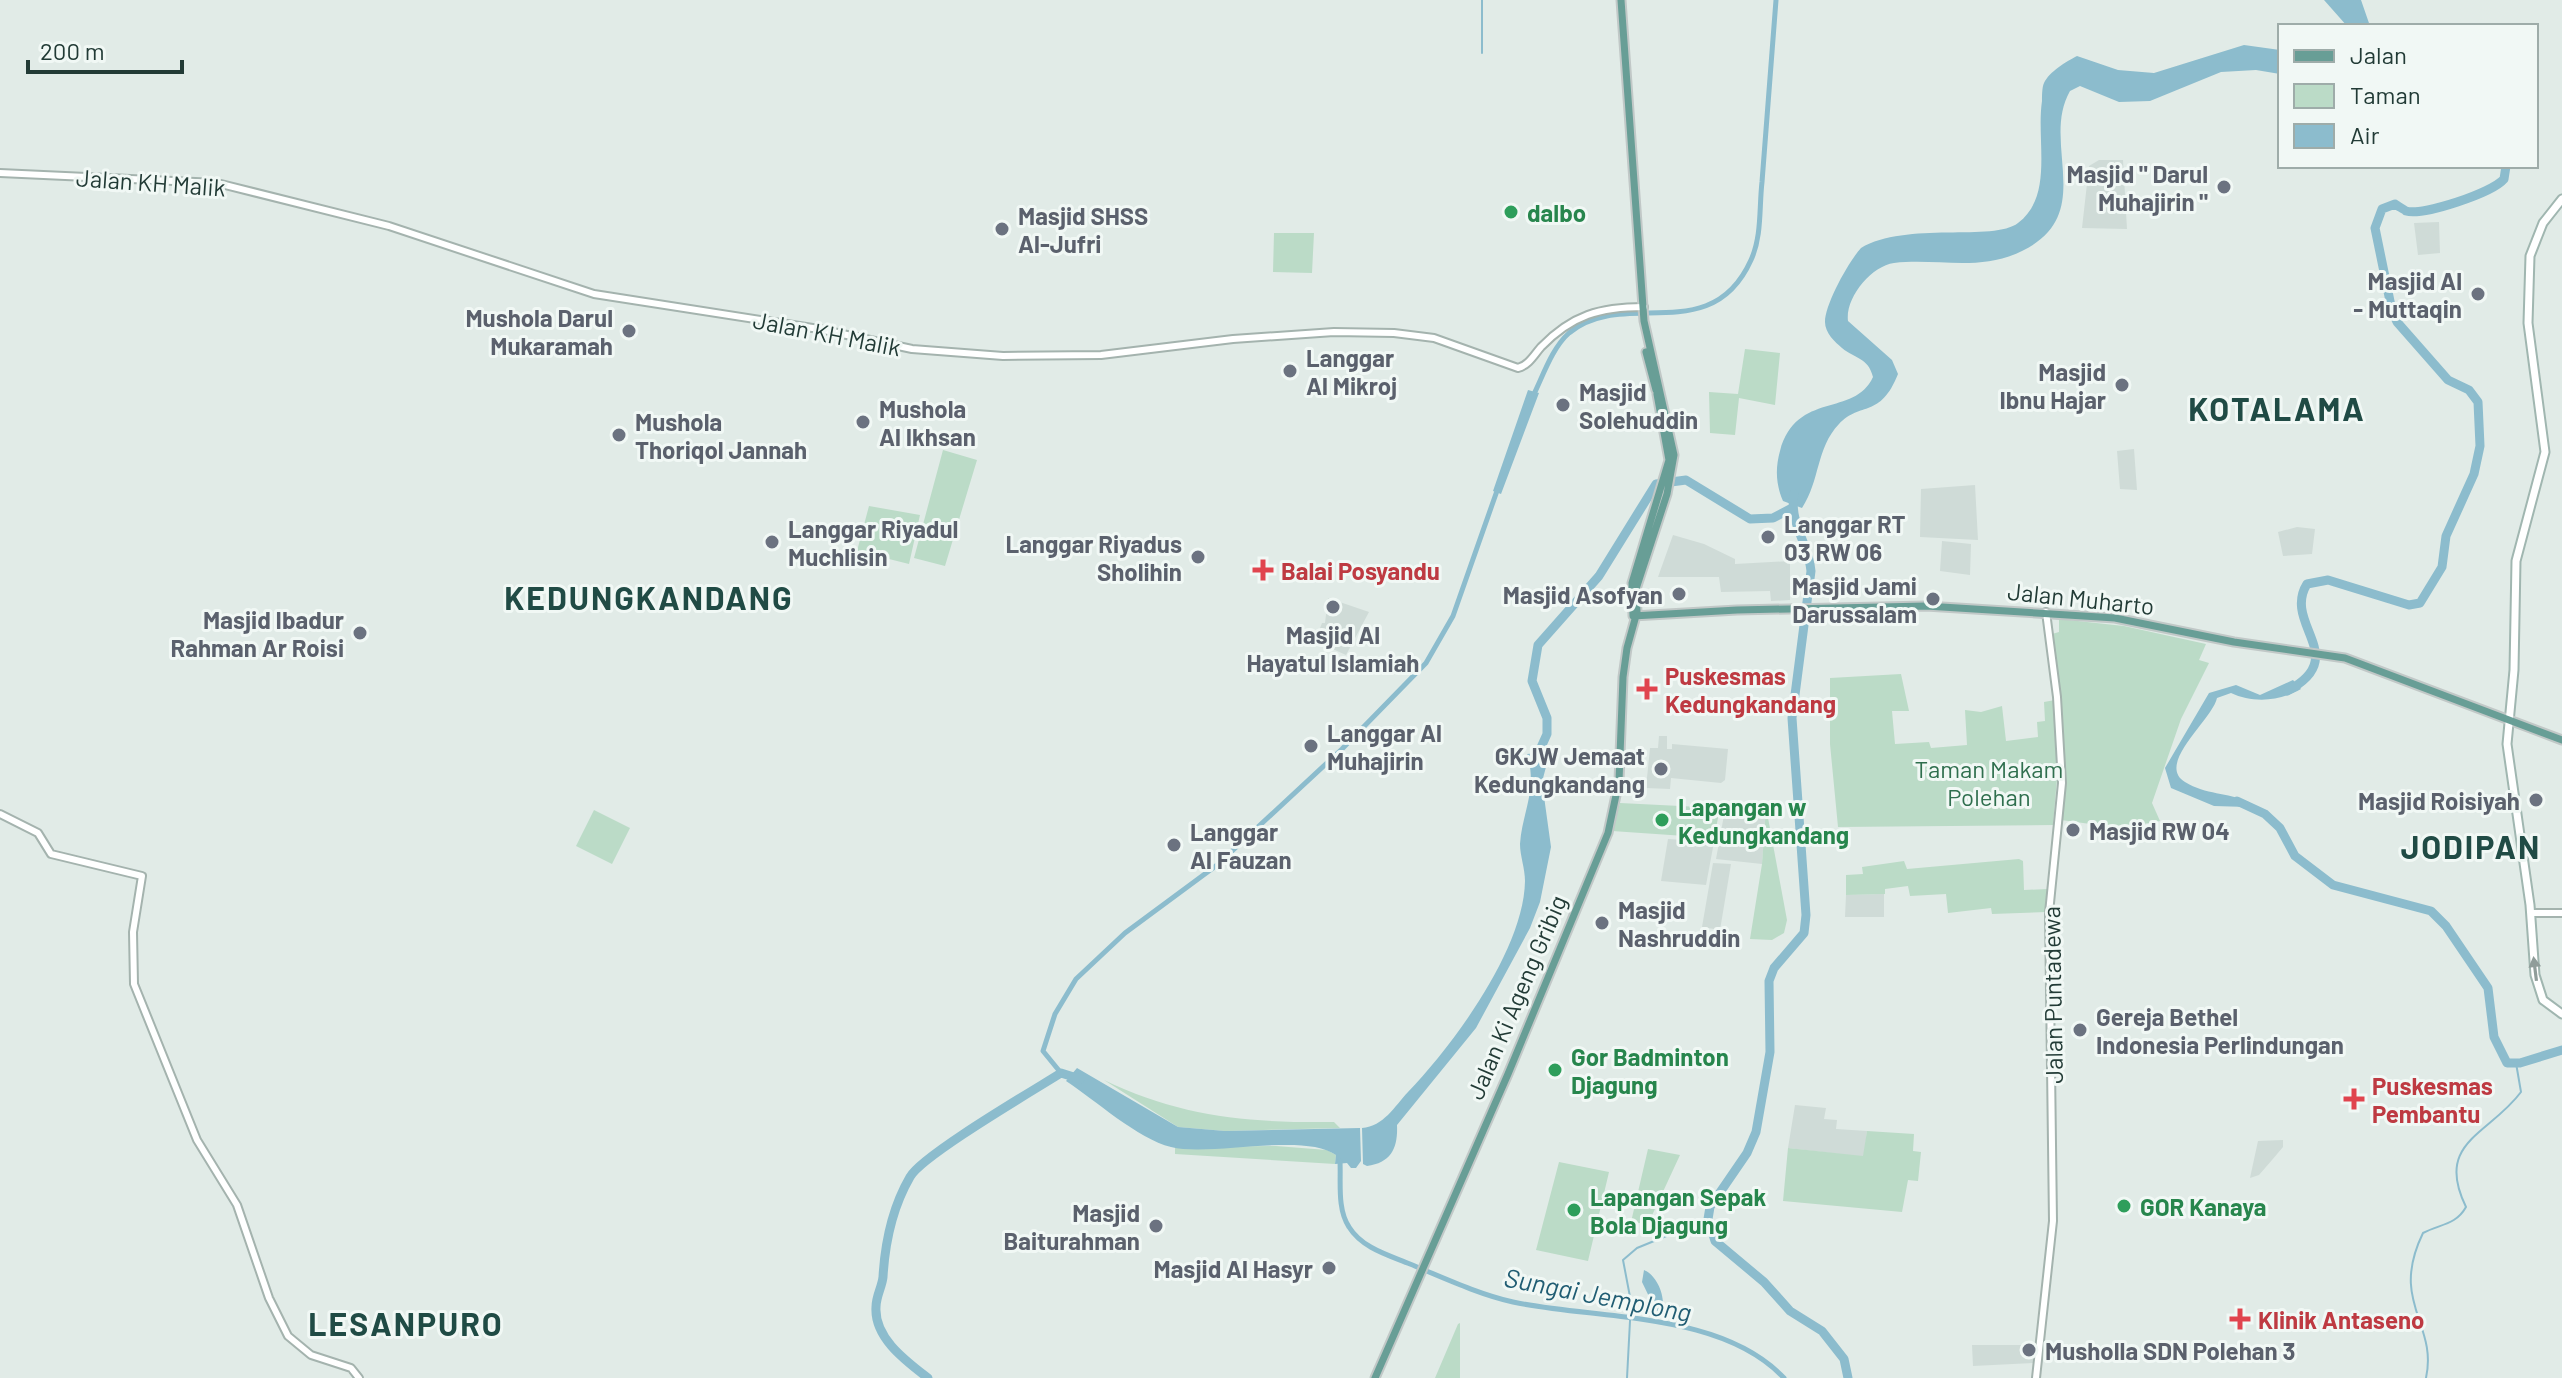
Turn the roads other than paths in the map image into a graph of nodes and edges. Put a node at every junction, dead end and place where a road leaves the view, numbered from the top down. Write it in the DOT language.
graph roads {
  1 [pos="1621,0"];
  2 [pos="0,173"];
  3 [pos="2562,199"];
  4 [pos="1644,317"];
  5 [pos="1642,610"];
  6 [pos="2046,612"];
  7 [pos="1655,613"];
  8 [pos="1636,617"];
  9 [pos="2508,721"];
  10 [pos="2562,740"];
  11 [pos="0,814"];
  12 [pos="2531,913"];
  13 [pos="2562,913"];
  14 [pos="2562,1014"];
  15 [pos="359,1378"];
  16 [pos="1375,1378"];
  17 [pos="2036,1378"];
  1 -- 4 [label="main road"];
  2 -- 4 [label="street, Jalan KH Malik"];
  3 -- 9 [label="main road"];
  4 -- 8 [label="main road"];
  5 -- 7 [label="main road"];
  6 -- 7 [label="main road, Jalan Muharto"];
  6 -- 9 [label="main road, Jalan Muharto"];
  6 -- 17 [label="street, Jalan Puntadewa"];
  7 -- 8 [label="main road, Jalan Muharto"];
  8 -- 16 [label="main road, Jalan Ki Ageng Gribig"];
  9 -- 10 [label="main road, Jalan Muharto"];
  9 -- 12 [label="main road"];
  11 -- 15 [label="street"];
  12 -- 13 [label="street"];
  14 -- 12 [label="main road, one-way"];
}
